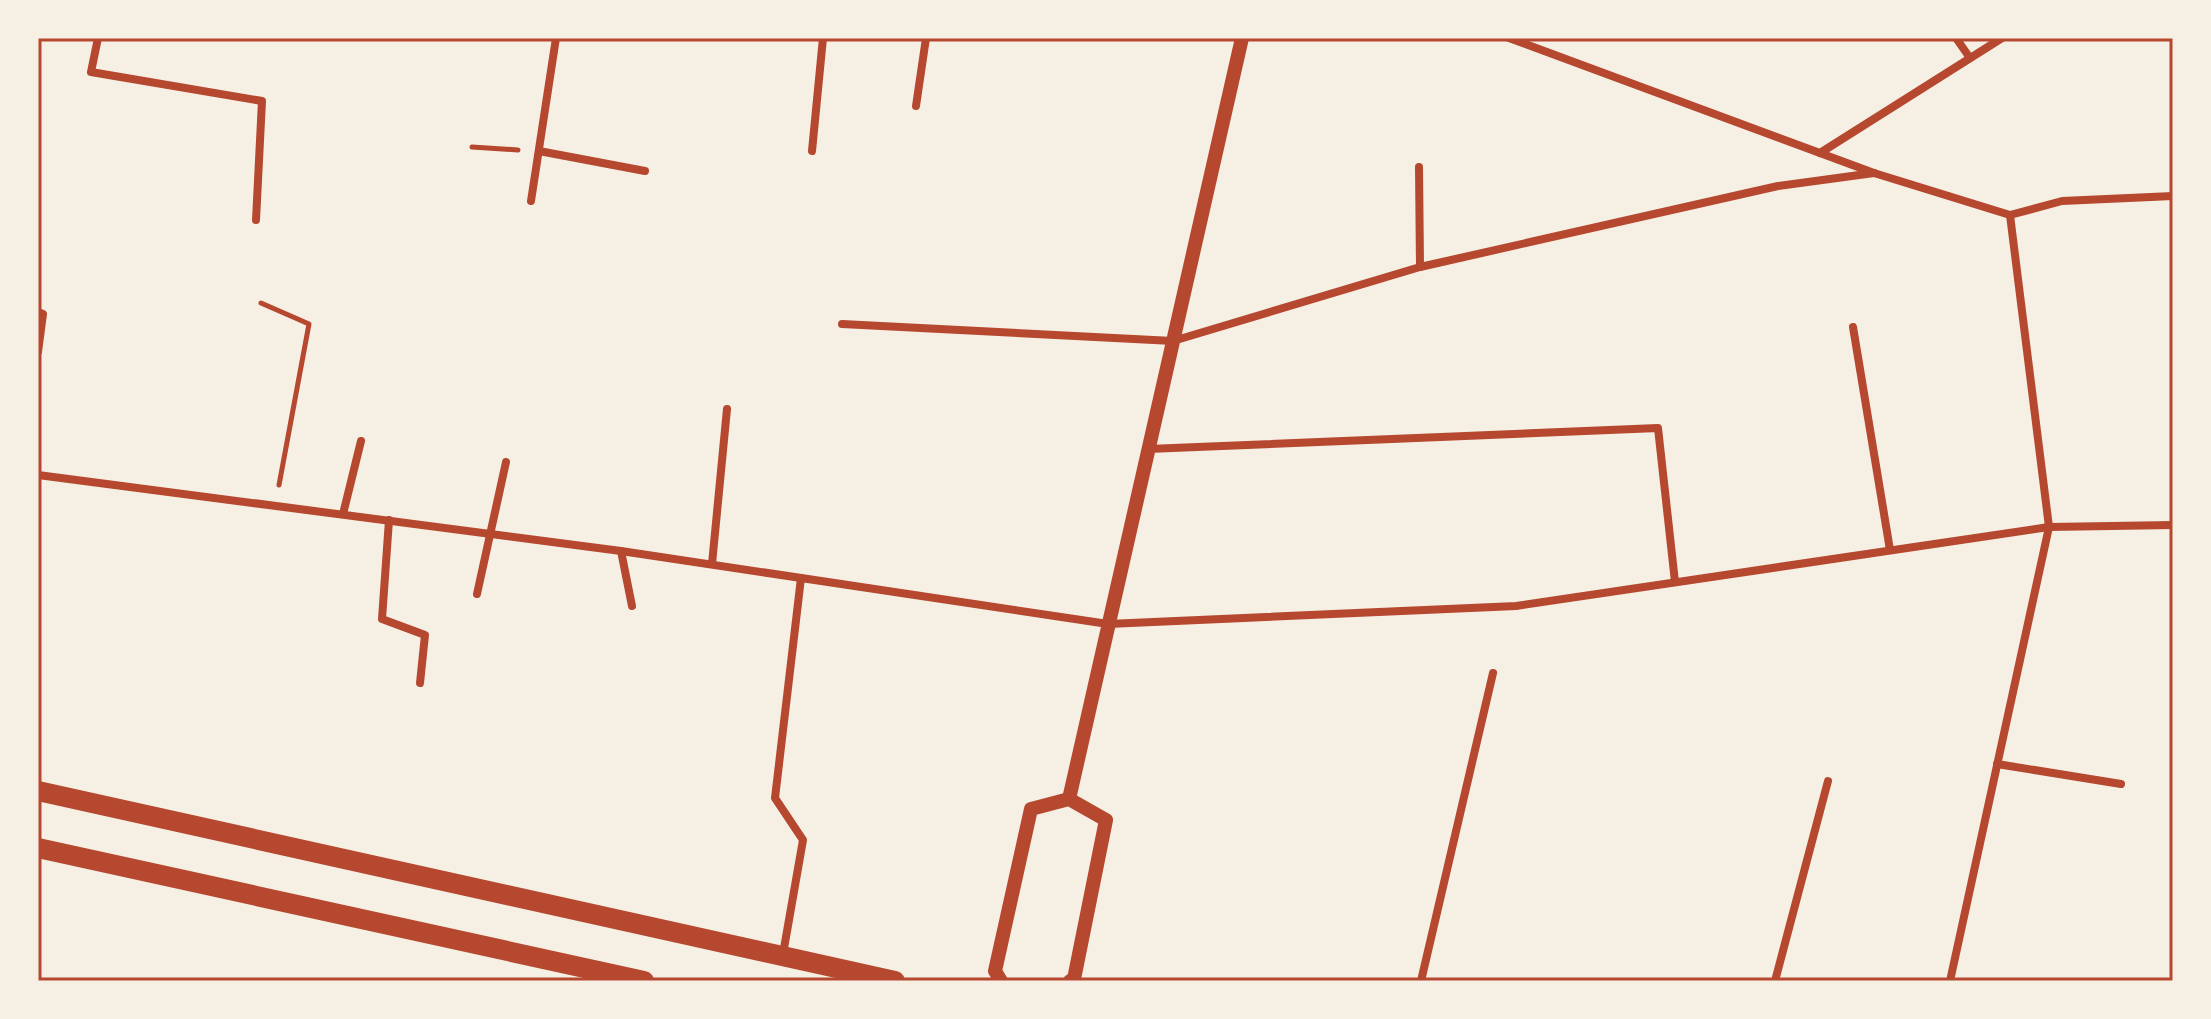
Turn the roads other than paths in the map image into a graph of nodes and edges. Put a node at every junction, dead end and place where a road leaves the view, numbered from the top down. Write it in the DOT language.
graph roads {
  1 [pos="98,38"];
  2 [pos="556,38"];
  3 [pos="823,38"];
  4 [pos="926,38"];
  5 [pos="1242,38"];
  6 [pos="1509,38"];
  7 [pos="1956,38"];
  8 [pos="2002,38"];
  9 [pos="1970,58"];
  10 [pos="916,106"];
  11 [pos="539,151"];
  12 [pos="812,151"];
  13 [pos="1820,153"];
  14 [pos="1419,167"];
  15 [pos="645,171"];
  16 [pos="1874,173"];
  17 [pos="2173,196"];
  18 [pos="531,201"];
  19 [pos="2010,215"];
  20 [pos="256,220"];
  21 [pos="1420,267"];
  22 [pos="38,312"];
  23 [pos="842,324"];
  24 [pos="1853,327"];
  25 [pos="1173,341"];
  26 [pos="38,352"];
  27 [pos="727,409"];
  28 [pos="361,441"];
  29 [pos="1148,449"];
  30 [pos="506,462"];
  31 [pos="38,475"];
  32 [pos="343,514"];
  33 [pos="389,520"];
  34 [pos="2173,525"];
  35 [pos="2049,527"];
  36 [pos="488,533"];
  37 [pos="1890,550"];
  38 [pos="621,551"];
  39 [pos="712,564"];
  40 [pos="801,578"];
  41 [pos="1675,582"];
  42 [pos="477,594"];
  43 [pos="632,606"];
  44 [pos="1108,624"];
  45 [pos="1493,673"];
  46 [pos="420,683"];
  47 [pos="1997,764"];
  48 [pos="1828,781"];
  49 [pos="2121,784"];
  50 [pos="38,791"];
  51 [pos="1069,799"];
  52 [pos="38,848"];
  53 [pos="783,957"];
  54 [pos="644,981"];
  55 [pos="895,981"];
  56 [pos="1001,981"];
  57 [pos="1070,981"];
  58 [pos="1421,981"];
  59 [pos="1775,981"];
  60 [pos="1950,981"];
  1 -- 20 [label="street"];
  2 -- 11 [label="street"];
  3 -- 12 [label="street"];
  4 -- 10 [label="street"];
  5 -- 25 [label="street"];
  6 -- 13 [label="street"];
  7 -- 9 [label="street"];
  8 -- 9 [label="street"];
  9 -- 13 [label="street"];
  11 -- 15 [label="street"];
  11 -- 18 [label="street"];
  13 -- 16 [label="street"];
  14 -- 21 [label="street"];
  16 -- 19 [label="street"];
  16 -- 21 [label="street"];
  17 -- 19 [label="street"];
  19 -- 35 [label="street"];
  21 -- 25 [label="street"];
  22 -- 26 [label="street"];
  23 -- 25 [label="street"];
  24 -- 37 [label="street"];
  25 -- 29 [label="street"];
  27 -- 39 [label="street"];
  28 -- 32 [label="street"];
  29 -- 41 [label="street"];
  29 -- 44 [label="street"];
  30 -- 36 [label="street"];
  31 -- 32 [label="street"];
  32 -- 33 [label="street"];
  33 -- 36 [label="street"];
  33 -- 46 [label="street"];
  34 -- 35 [label="street"];
  35 -- 37 [label="street"];
  35 -- 47 [label="street"];
  36 -- 38 [label="street"];
  36 -- 42 [label="street"];
  37 -- 41 [label="street"];
  38 -- 39 [label="street"];
  38 -- 43 [label="street"];
  39 -- 40 [label="street"];
  40 -- 44 [label="street"];
  40 -- 53 [label="street"];
  41 -- 44 [label="street"];
  44 -- 51 [label="street"];
  45 -- 58 [label="street"];
  47 -- 49 [label="street"];
  47 -- 60 [label="street"];
  48 -- 59 [label="street"];
  50 -- 53 [label="main road"];
  51 -- 56 [label="street"];
  51 -- 57 [label="street"];
  52 -- 54 [label="main road"];
  53 -- 55 [label="main road"];
}
